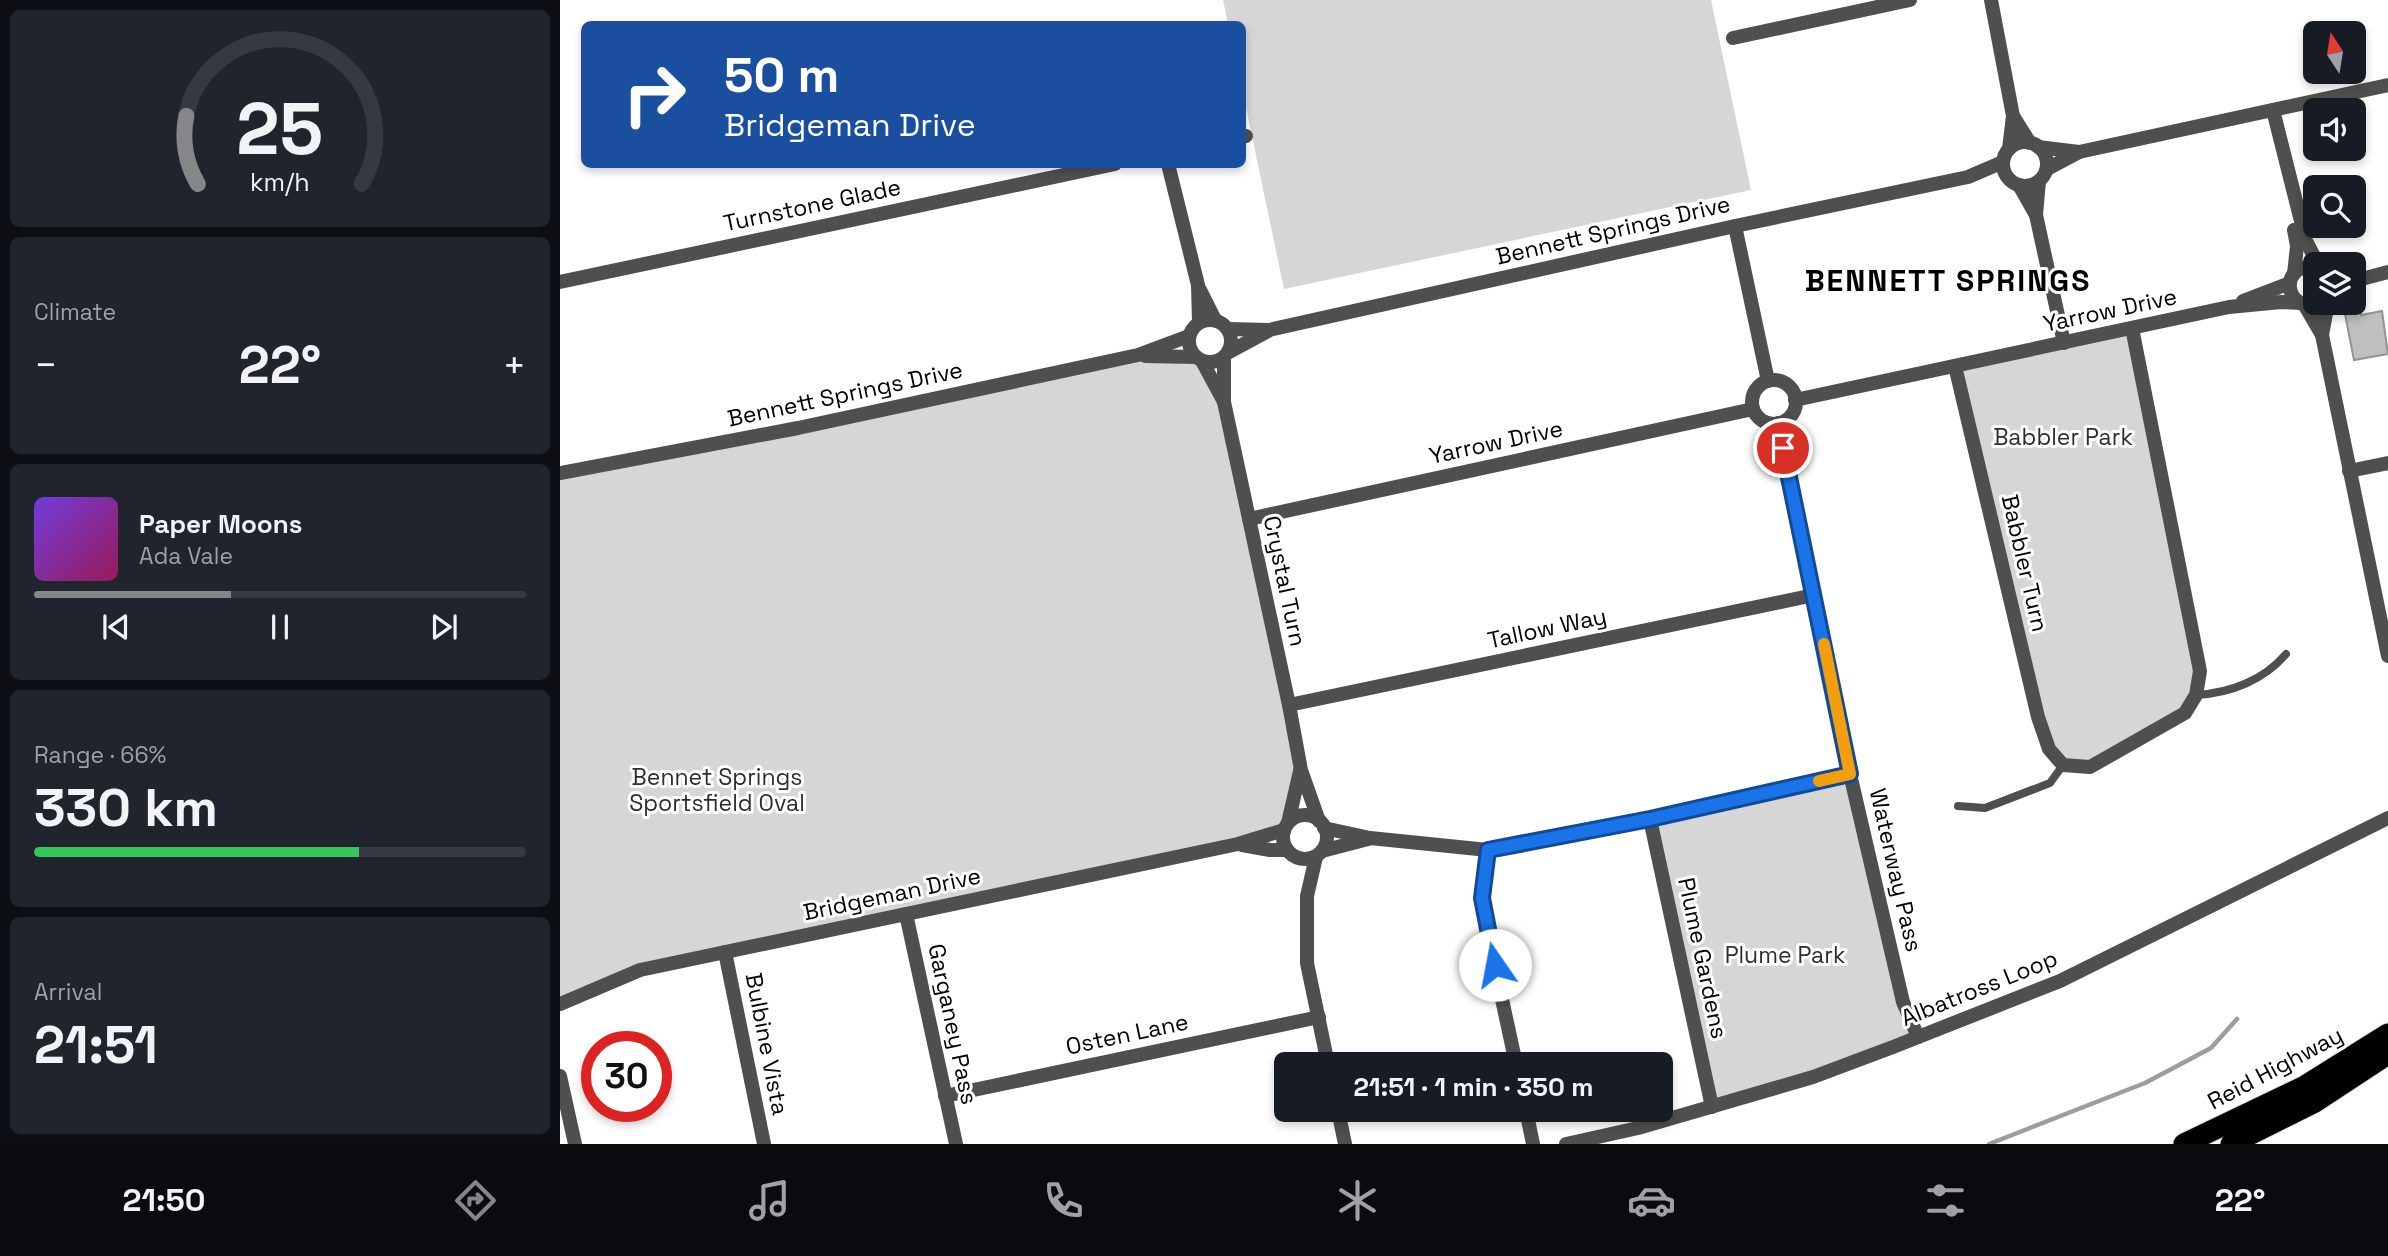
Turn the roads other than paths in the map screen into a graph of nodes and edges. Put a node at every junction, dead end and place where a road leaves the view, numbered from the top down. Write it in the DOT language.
graph roads {
  1 [pos="1910,0"];
  2 [pos="1991,0"];
  3 [pos="1733,38"];
  4 [pos="2388,85"];
  5 [pos="2273,110"];
  6 [pos="2013,116"];
  7 [pos="2034,145"];
  8 [pos="2079,152"];
  9 [pos="1096,168"];
  10 [pos="1169,168"];
  11 [pos="2009,168"];
  12 [pos="2043,175"];
  13 [pos="2289,178"];
  14 [pos="2036,215"];
  15 [pos="1735,226"];
  16 [pos="2311,252"];
  17 [pos="2303,267"];
  18 [pos="2388,272"];
  19 [pos="2366,273"];
  20 [pos="2292,278"];
  21 [pos="2366,278"];
  22 [pos="560,282"];
  23 [pos="1198,285"];
  24 [pos="2303,300"];
  25 [pos="2303,303"];
  26 [pos="2229,307"];
  27 [pos="2313,315"];
  28 [pos="2326,315"];
  29 [pos="1215,320"];
  30 [pos="1199,322"];
  31 [pos="2132,328"];
  32 [pos="1228,329"];
  33 [pos="1269,330"];
  34 [pos="2322,335"];
  35 [pos="1189,336"];
  36 [pos="2064,343"];
  37 [pos="1138,355"];
  38 [pos="1226,355"];
  39 [pos="1199,359"];
  40 [pos="1955,366"];
  41 [pos="1768,381"];
  42 [pos="1795,400"];
  43 [pos="1224,401"];
  44 [pos="1753,409"];
  45 [pos="1778,424"];
  46 [pos="2388,463"];
  47 [pos="2349,471"];
  48 [pos="560,473"];
  49 [pos="1249,519"];
  50 [pos="1814,595"];
  51 [pos="2286,654"];
  52 [pos="2388,656"];
  53 [pos="2196,695"];
  54 [pos="1289,705"];
  55 [pos="2063,765"];
  56 [pos="1301,770"];
  57 [pos="1850,774"];
  58 [pos="1958,806"];
  59 [pos="2388,818"];
  60 [pos="1650,819"];
  61 [pos="1322,824"];
  62 [pos="1286,827"];
  63 [pos="1370,838"];
  64 [pos="1238,844"];
  65 [pos="1287,850"];
  66 [pos="1488,850"];
  67 [pos="1319,854"];
  68 [pos="1300,859"];
  69 [pos="1307,896"];
  70 [pos="906,914"];
  71 [pos="725,953"];
  72 [pos="560,1004"];
  73 [pos="1319,1017"];
  74 [pos="2388,1034"];
  75 [pos="1918,1037"];
  76 [pos="1326,1052"];
  77 [pos="1513,1052"];
  78 [pos="2388,1054"];
  79 [pos="560,1076"];
  80 [pos="945,1096"];
  81 [pos="1712,1107"];
  82 [pos="1340,1122"];
  83 [pos="1528,1122"];
  84 [pos="575,1144"];
  85 [pos="764,1144"];
  86 [pos="956,1144"];
  87 [pos="1345,1144"];
  88 [pos="1533,1144"];
  89 [pos="1566,1144"];
  90 [pos="2185,1144"];
  91 [pos="2231,1144"];
  1 -- 3 [label="street"];
  2 -- 6 [label="street"];
  4 -- 5 [label="street"];
  5 -- 8 [label="street"];
  5 -- 13 [label="street"];
  6 -- 7 [label="street"];
  6 -- 11 [label="street"];
  7 -- 8 [label="street"];
  7 -- 11 [label="street"];
  7 -- 12 [label="street"];
  8 -- 12 [label="street"];
  9 -- 22 [label="street, Turnstone Glade"];
  10 -- 23 [label="street"];
  11 -- 12 [label="street"];
  11 -- 14 [label="street"];
  11 -- 15 [label="street, Bennett Springs Drive"];
  12 -- 14 [label="street"];
  13 -- 16 [label="street"];
  13 -- 20 [label="street"];
  14 -- 36 [label="street"];
  15 -- 33 [label="street, Bennett Springs Drive"];
  15 -- 41 [label="street"];
  17 -- 20 [label="street"];
  18 -- 19 [label="street"];
  18 -- 21 [label="street"];
  20 -- 24 [label="street"];
  20 -- 26 [label="street"];
  23 -- 29 [label="street"];
  23 -- 30 [label="street"];
  25 -- 26 [label="street"];
  26 -- 31 [label="street, Yarrow Drive"];
  27 -- 34 [label="street"];
  28 -- 34 [label="street"];
  29 -- 30 [label="street"];
  29 -- 32 [label="street"];
  30 -- 35 [label="street"];
  31 -- 36 [label="street, Yarrow Drive"];
  31 -- 53 [label="street"];
  32 -- 33 [label="street, Bennett Springs Drive"];
  32 -- 38 [label="street"];
  33 -- 38 [label="street, Bennett Springs Drive"];
  34 -- 47 [label="street"];
  35 -- 37 [label="street, Bennett Springs Drive"];
  35 -- 39 [label="street"];
  36 -- 40 [label="street, Yarrow Drive"];
  37 -- 39 [label="street, Bennett Springs Drive"];
  37 -- 48 [label="street, Bennett Springs Drive"];
  38 -- 39 [label="street"];
  38 -- 43 [label="street, Crystal Turn"];
  39 -- 43 [label="street, Crystal Turn"];
  40 -- 42 [label="street, Yarrow Drive"];
  40 -- 55 [label="street, Babbler Turn"];
  41 -- 42 [label="street"];
  41 -- 44 [label="street"];
  42 -- 45 [label="street"];
  43 -- 49 [label="street, Crystal Turn"];
  44 -- 45 [label="street"];
  44 -- 49 [label="street, Yarrow Drive"];
  45 -- 50 [label="street, Waterway Pass"];
  46 -- 47 [label="street"];
  47 -- 52 [label="street"];
  49 -- 54 [label="street, Crystal Turn"];
  50 -- 54 [label="street, Tallow Way"];
  50 -- 57 [label="street, Waterway Pass"];
  51 -- 53 [label="lane"];
  53 -- 55 [label="street"];
  54 -- 56 [label="street, Crystal Turn"];
  55 -- 58 [label="lane"];
  56 -- 61 [label="street, Crystal Turn"];
  56 -- 62 [label="street"];
  57 -- 60 [label="street"];
  57 -- 75 [label="street, Waterway Pass"];
  59 -- 75 [label="street, Albatross Loop"];
  60 -- 66 [label="street"];
  60 -- 81 [label="street, Plume Gardens"];
  61 -- 62 [label="street"];
  61 -- 63 [label="street"];
  61 -- 67 [label="street"];
  62 -- 64 [label="street, Bridgeman Drive"];
  62 -- 65 [label="street"];
  63 -- 66 [label="street"];
  63 -- 67 [label="street"];
  64 -- 65 [label="street"];
  64 -- 70 [label="street, Bridgeman Drive"];
  65 -- 68 [label="street"];
  66 -- 77 [label="street"];
  67 -- 68 [label="street"];
  67 -- 69 [label="street"];
  68 -- 69 [label="street"];
  69 -- 73 [label="street"];
  70 -- 71 [label="street, Bridgeman Drive"];
  70 -- 80 [label="street, Garganey Pass"];
  71 -- 72 [label="street, Bridgeman Drive"];
  71 -- 85 [label="street, Bulbine Vista"];
  73 -- 76 [label="street"];
  73 -- 80 [label="street, Osten Lane"];
  74 -- 90 [label="highway, Reid Highway"];
  75 -- 81 [label="street, Albatross Loop"];
  78 -- 91 [label="highway, Reid Highway"];
  79 -- 84 [label="street"];
  80 -- 86 [label="street, Garganey Pass"];
  81 -- 89 [label="street, Albatross Loop"];
  82 -- 87 [label="street"];
  83 -- 88 [label="street"];
}
